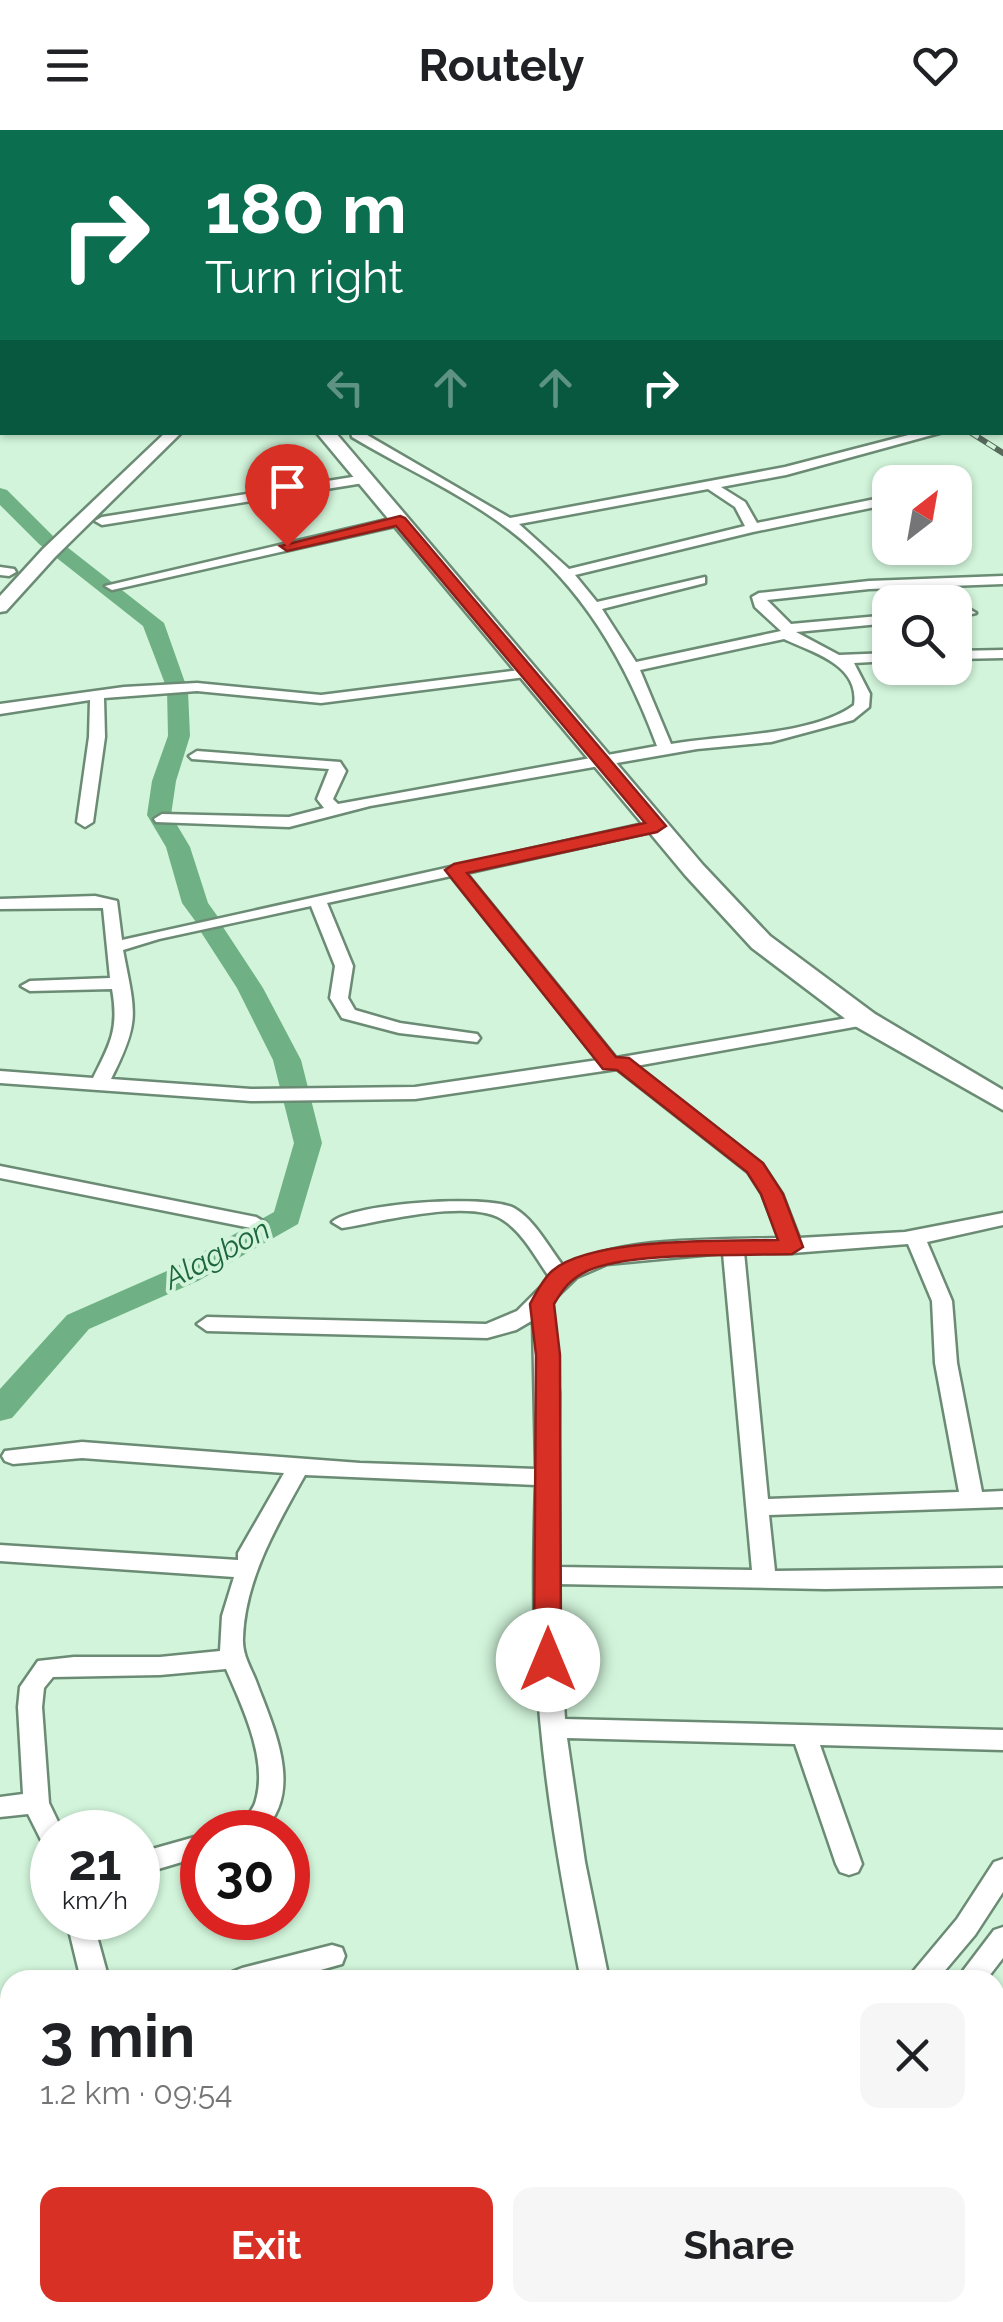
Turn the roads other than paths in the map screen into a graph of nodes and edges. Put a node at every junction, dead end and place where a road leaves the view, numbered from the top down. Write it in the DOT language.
graph roads {
  1 [pos="153,435"];
  2 [pos="171,435"];
  3 [pos="363,435"];
  4 [pos="925,435"];
  5 [pos="328,436"];
  6 [pos="365,479"];
  7 [pos="710,484"];
  8 [pos="872,504"];
  9 [pos="102,521"];
  10 [pos="400,521"];
  11 [pos="508,522"];
  12 [pos="753,528"];
  13 [pos="60,535"];
  14 [pos="40,552"];
  15 [pos="568,573"];
  16 [pos="3,575"];
  17 [pos="700,580"];
  18 [pos="1003,580"];
  19 [pos="112,586"];
  20 [pos="593,607"];
  21 [pos="0,608"];
  22 [pos="872,621"];
  23 [pos="788,632"];
  24 [pos="1003,654"];
  25 [pos="972,655"];
  26 [pos="872,658"];
  27 [pos="844,660"];
  28 [pos="635,667"];
  29 [pos="528,674"];
  30 [pos="97,696"];
  31 [pos="0,709"];
  32 [pos="666,750"];
  33 [pos="198,756"];
  34 [pos="603,762"];
  35 [pos="335,811"];
  36 [pos="162,819"];
  37 [pos="85,822"];
  38 [pos="657,826"];
  39 [pos="454,870"];
  40 [pos="317,899"];
  41 [pos="0,904"];
  42 [pos="116,947"];
  43 [pos="118,983"];
  44 [pos="30,986"];
  45 [pos="864,1020"];
  46 [pos="471,1038"];
  47 [pos="616,1064"];
  48 [pos="0,1077"];
  49 [pos="100,1082"];
  50 [pos="1003,1102"];
  51 [pos="0,1172"];
  52 [pos="1003,1219"];
  53 [pos="342,1222"];
  54 [pos="256,1223"];
  55 [pos="915,1237"];
  56 [pos="792,1247"];
  57 [pos="733,1248"];
  58 [pos="560,1276"];
  59 [pos="542,1304"];
  60 [pos="207,1324"];
  61 [pos="13,1456"];
  62 [pos="299,1466"];
  63 [pos="548,1476"];
  64 [pos="1003,1500"];
  65 [pos="972,1501"];
  66 [pos="756,1507"];
  67 [pos="0,1553"];
  68 [pos="250,1569"];
  69 [pos="548,1575"];
  70 [pos="1003,1577"];
  71 [pos="764,1579"];
  72 [pos="235,1659"];
  73 [pos="554,1728"];
  74 [pos="804,1734"];
  75 [pos="1003,1740"];
  76 [pos="36,1803"];
  77 [pos="0,1807"];
  78 [pos="39,1810"];
  79 [pos="266,1810"];
  80 [pos="849,1864"];
  81 [pos="1003,1870"];
  82 [pos="1003,1938"];
  83 [pos="85,1940"];
  84 [pos="332,1956"];
  85 [pos="92,1970"];
  86 [pos="280,1970"];
  87 [pos="593,1970"];
  88 [pos="929,1970"];
  89 [pos="978,1970"];
  1 -- 13 [label="main road"];
  2 -- 13 [label="main road"];
  3 -- 11 [label="street"];
  4 -- 7 [label="street"];
  5 -- 6 [label="highway"];
  6 -- 9 [label="street"];
  6 -- 10 [label="highway"];
  7 -- 11 [label="street"];
  7 -- 12 [label="street"];
  8 -- 12 [label="street"];
  10 -- 19 [label="street"];
  10 -- 29 [label="highway"];
  11 -- 15 [label="street"];
  12 -- 15 [label="street"];
  13 -- 14 [label="main road"];
  14 -- 16 [label="main road"];
  14 -- 21 [label="main road"];
  15 -- 20 [label="street"];
  17 -- 20 [label="street"];
  18 -- 23 [label="street"];
  20 -- 28 [label="street"];
  22 -- 23 [label="street"];
  23 -- 27 [label="street"];
  23 -- 28 [label="street"];
  24 -- 25 [label="street"];
  26 -- 27 [label="street"];
  27 -- 32 [label="street"];
  28 -- 32 [label="street"];
  29 -- 30 [label="street"];
  29 -- 34 [label="highway"];
  30 -- 31 [label="street"];
  30 -- 37 [label="street"];
  32 -- 34 [label="street"];
  33 -- 35 [label="street"];
  34 -- 35 [label="street"];
  34 -- 38 [label="highway"];
  35 -- 36 [label="street"];
  38 -- 39 [label="street"];
  38 -- 45 [label="highway"];
  39 -- 40 [label="street"];
  39 -- 47 [label="street"];
  40 -- 42 [label="street"];
  40 -- 46 [label="street"];
  41 -- 42 [label="street"];
  42 -- 43 [label="street"];
  43 -- 44 [label="street"];
  43 -- 49 [label="street"];
  45 -- 47 [label="street"];
  45 -- 50 [label="highway"];
  47 -- 49 [label="street"];
  47 -- 56 [label="street"];
  48 -- 49 [label="street"];
  51 -- 54 [label="street"];
  52 -- 55 [label="street"];
  53 -- 58 [label="street"];
  55 -- 56 [label="street"];
  55 -- 65 [label="street"];
  56 -- 57 [label="street"];
  57 -- 58 [label="street"];
  57 -- 66 [label="street"];
  58 -- 59 [label="street"];
  59 -- 60 [label="street"];
  59 -- 63 [label="street"];
  61 -- 62 [label="street"];
  62 -- 63 [label="street"];
  62 -- 68 [label="street"];
  63 -- 69 [label="street"];
  64 -- 65 [label="street"];
  65 -- 66 [label="street"];
  66 -- 71 [label="street"];
  67 -- 68 [label="street"];
  68 -- 72 [label="street"];
  69 -- 71 [label="street"];
  69 -- 73 [label="street"];
  70 -- 71 [label="street"];
  72 -- 76 [label="street"];
  72 -- 79 [label="street"];
  73 -- 74 [label="street"];
  73 -- 87 [label="street"];
  74 -- 75 [label="street"];
  74 -- 80 [label="street"];
  76 -- 77 [label="street"];
  76 -- 78 [label="street"];
  81 -- 88 [label="street"];
  82 -- 89 [label="street"];
  83 -- 85 [label="street"];
  84 -- 86 [label="street"];
}
